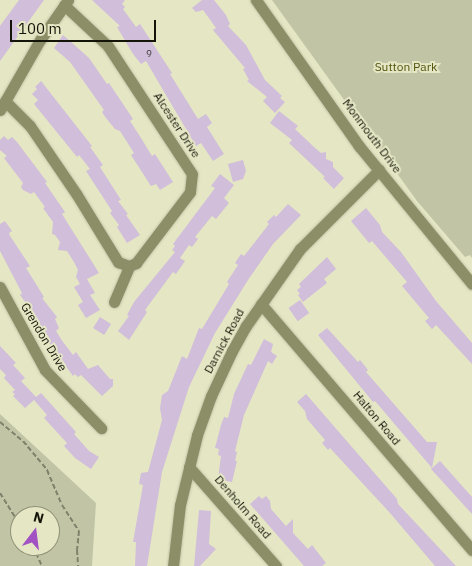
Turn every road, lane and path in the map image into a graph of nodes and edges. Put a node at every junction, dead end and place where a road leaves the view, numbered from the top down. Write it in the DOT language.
graph roads {
  1 [pos="256,0"];
  2 [pos="66,3"];
  3 [pos="2,106"];
  4 [pos="379,170"];
  5 [pos="129,266"];
  6 [pos="472,284"];
  7 [pos="0,287"];
  8 [pos="114,302"];
  9 [pos="261,304"];
  10 [pos="0,422"];
  11 [pos="101,428"];
  12 [pos="189,467"];
  13 [pos="0,493"];
  14 [pos="10,509"];
  15 [pos="472,550"];
  16 [pos="78,566"];
  17 [pos="173,566"];
  18 [pos="276,566"];
  1 -- 4 [label="street, Monmouth Drive"];
  2 -- 3 [label="street"];
  2 -- 5 [label="street, Alcester Drive"];
  3 -- 5 [label="street"];
  4 -- 6 [label="street, Monmouth Drive"];
  4 -- 9 [label="street, Darnick Road"];
  5 -- 8 [label="street, Alcester Drive"];
  7 -- 11 [label="street, Grendon Drive"];
  9 -- 12 [label="street, Darnick Road"];
  9 -- 15 [label="street, Halton Road"];
  10 -- 16 [label="path"];
  12 -- 17 [label="street, Darnick Road"];
  12 -- 18 [label="street, Denholm Road"];
  13 -- 14 [label="path"];
}
